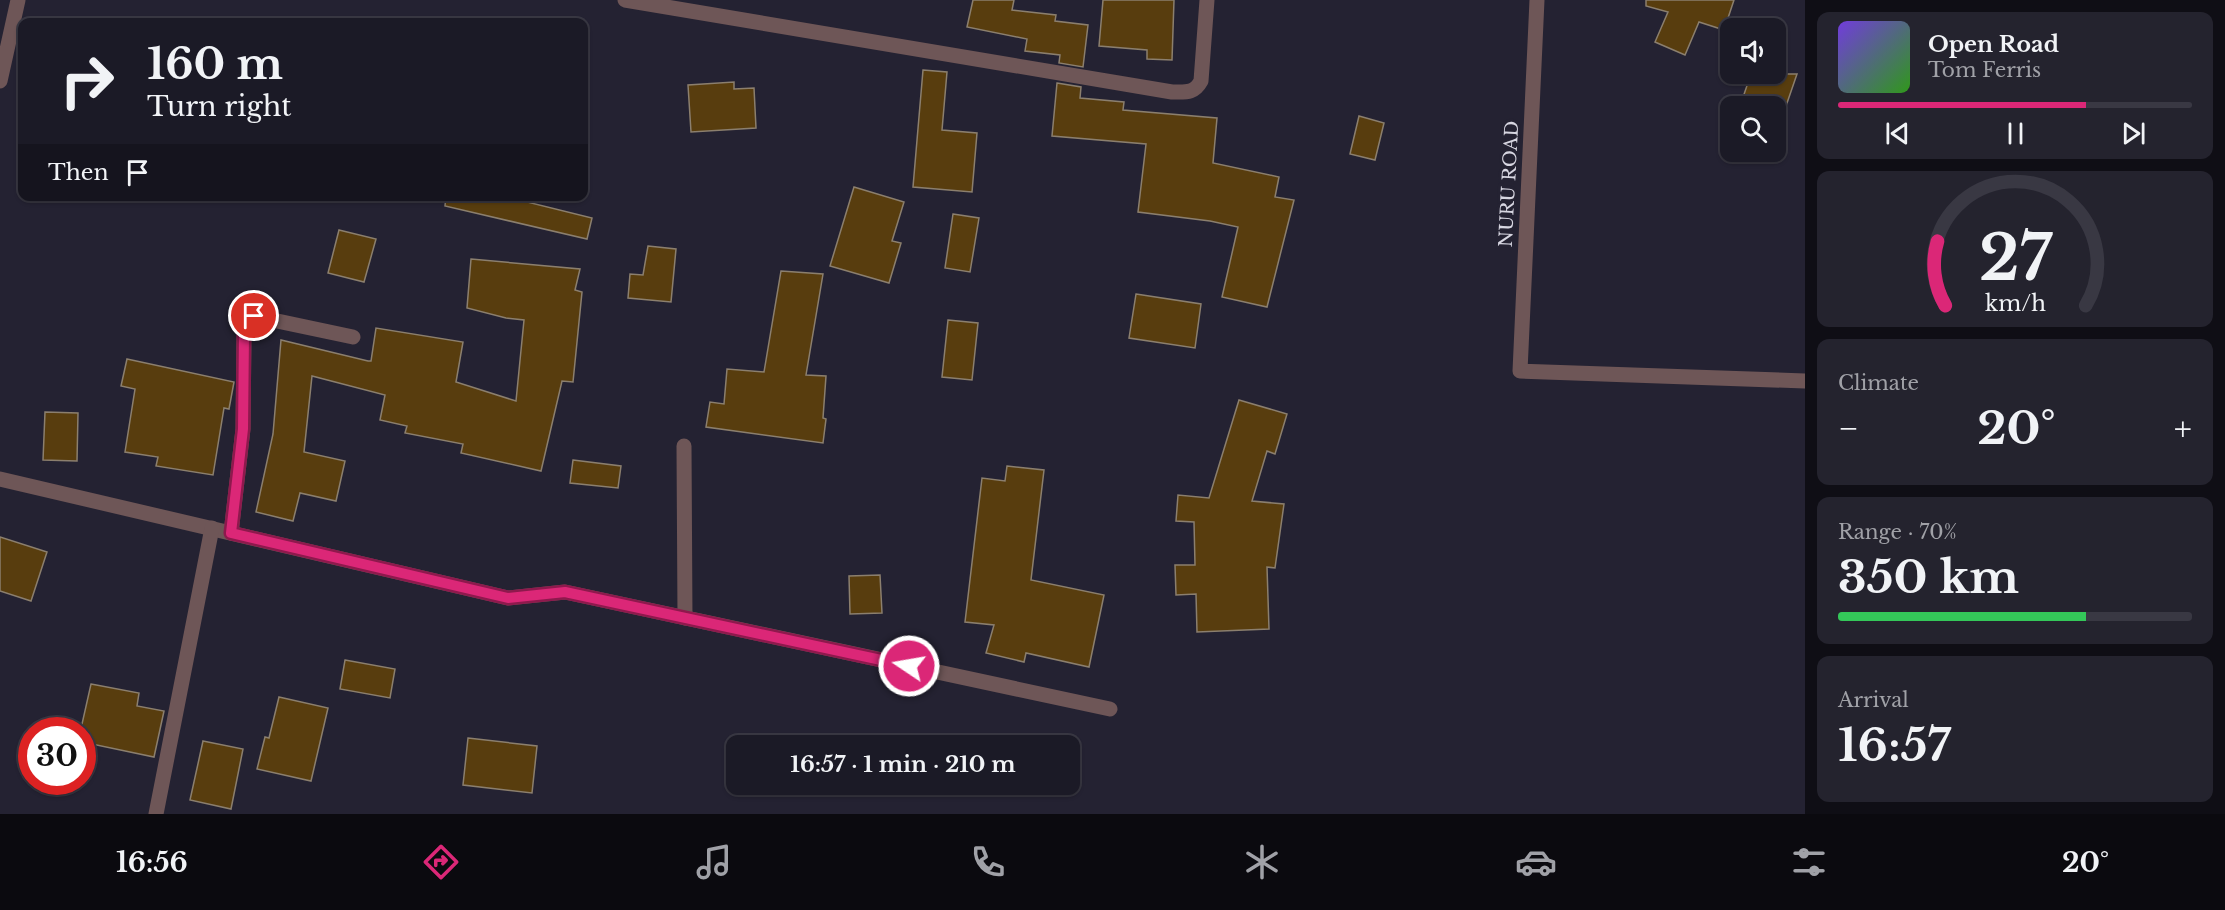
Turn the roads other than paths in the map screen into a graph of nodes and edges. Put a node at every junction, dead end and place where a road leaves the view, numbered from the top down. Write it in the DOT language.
graph roads {
  1 [pos="18,0"];
  2 [pos="625,0"];
  3 [pos="1207,0"];
  4 [pos="1537,0"];
  5 [pos="0,81"];
  6 [pos="353,337"];
  7 [pos="1805,381"];
  8 [pos="684,446"];
  9 [pos="0,479"];
  10 [pos="212,528"];
  11 [pos="231,533"];
  12 [pos="685,618"];
  13 [pos="1110,709"];
  14 [pos="156,814"];
  1 -- 5 [label="street"];
  2 -- 3 [label="street"];
  4 -- 7 [label="street, NURU ROAD"];
  6 -- 11 [label="street"];
  8 -- 12 [label="street"];
  9 -- 10 [label="street"];
  10 -- 11 [label="street"];
  10 -- 14 [label="street"];
  11 -- 12 [label="street"];
  12 -- 13 [label="street"];
}
